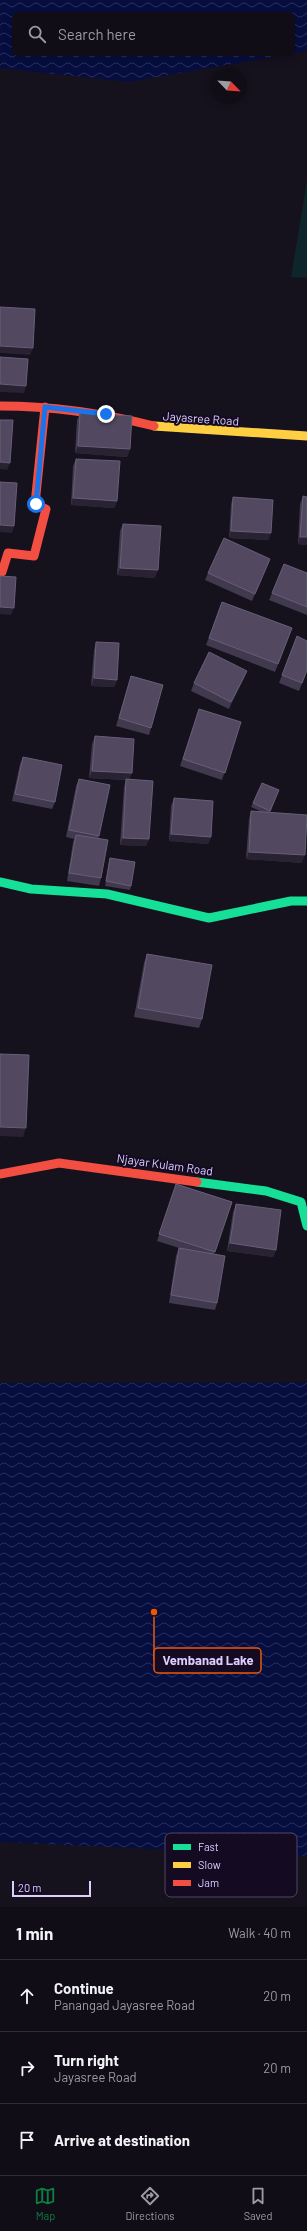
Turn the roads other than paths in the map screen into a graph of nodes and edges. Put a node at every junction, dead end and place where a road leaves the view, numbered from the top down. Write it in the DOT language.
graph roads {
  1 [pos="0,406"];
  2 [pos="45,407"];
  3 [pos="307,436"];
  4 [pos="0,572"];
  5 [pos="0,882"];
  6 [pos="307,901"];
  7 [pos="0,1174"];
  8 [pos="307,1226"];
  1 -- 2 [label="street, Jayasree Road"];
  2 -- 3 [label="street, Jayasree Road"];
  2 -- 4 [label="street"];
  5 -- 6 [label="street"];
  7 -- 8 [label="street, Njayar Kulam Road"];
}
